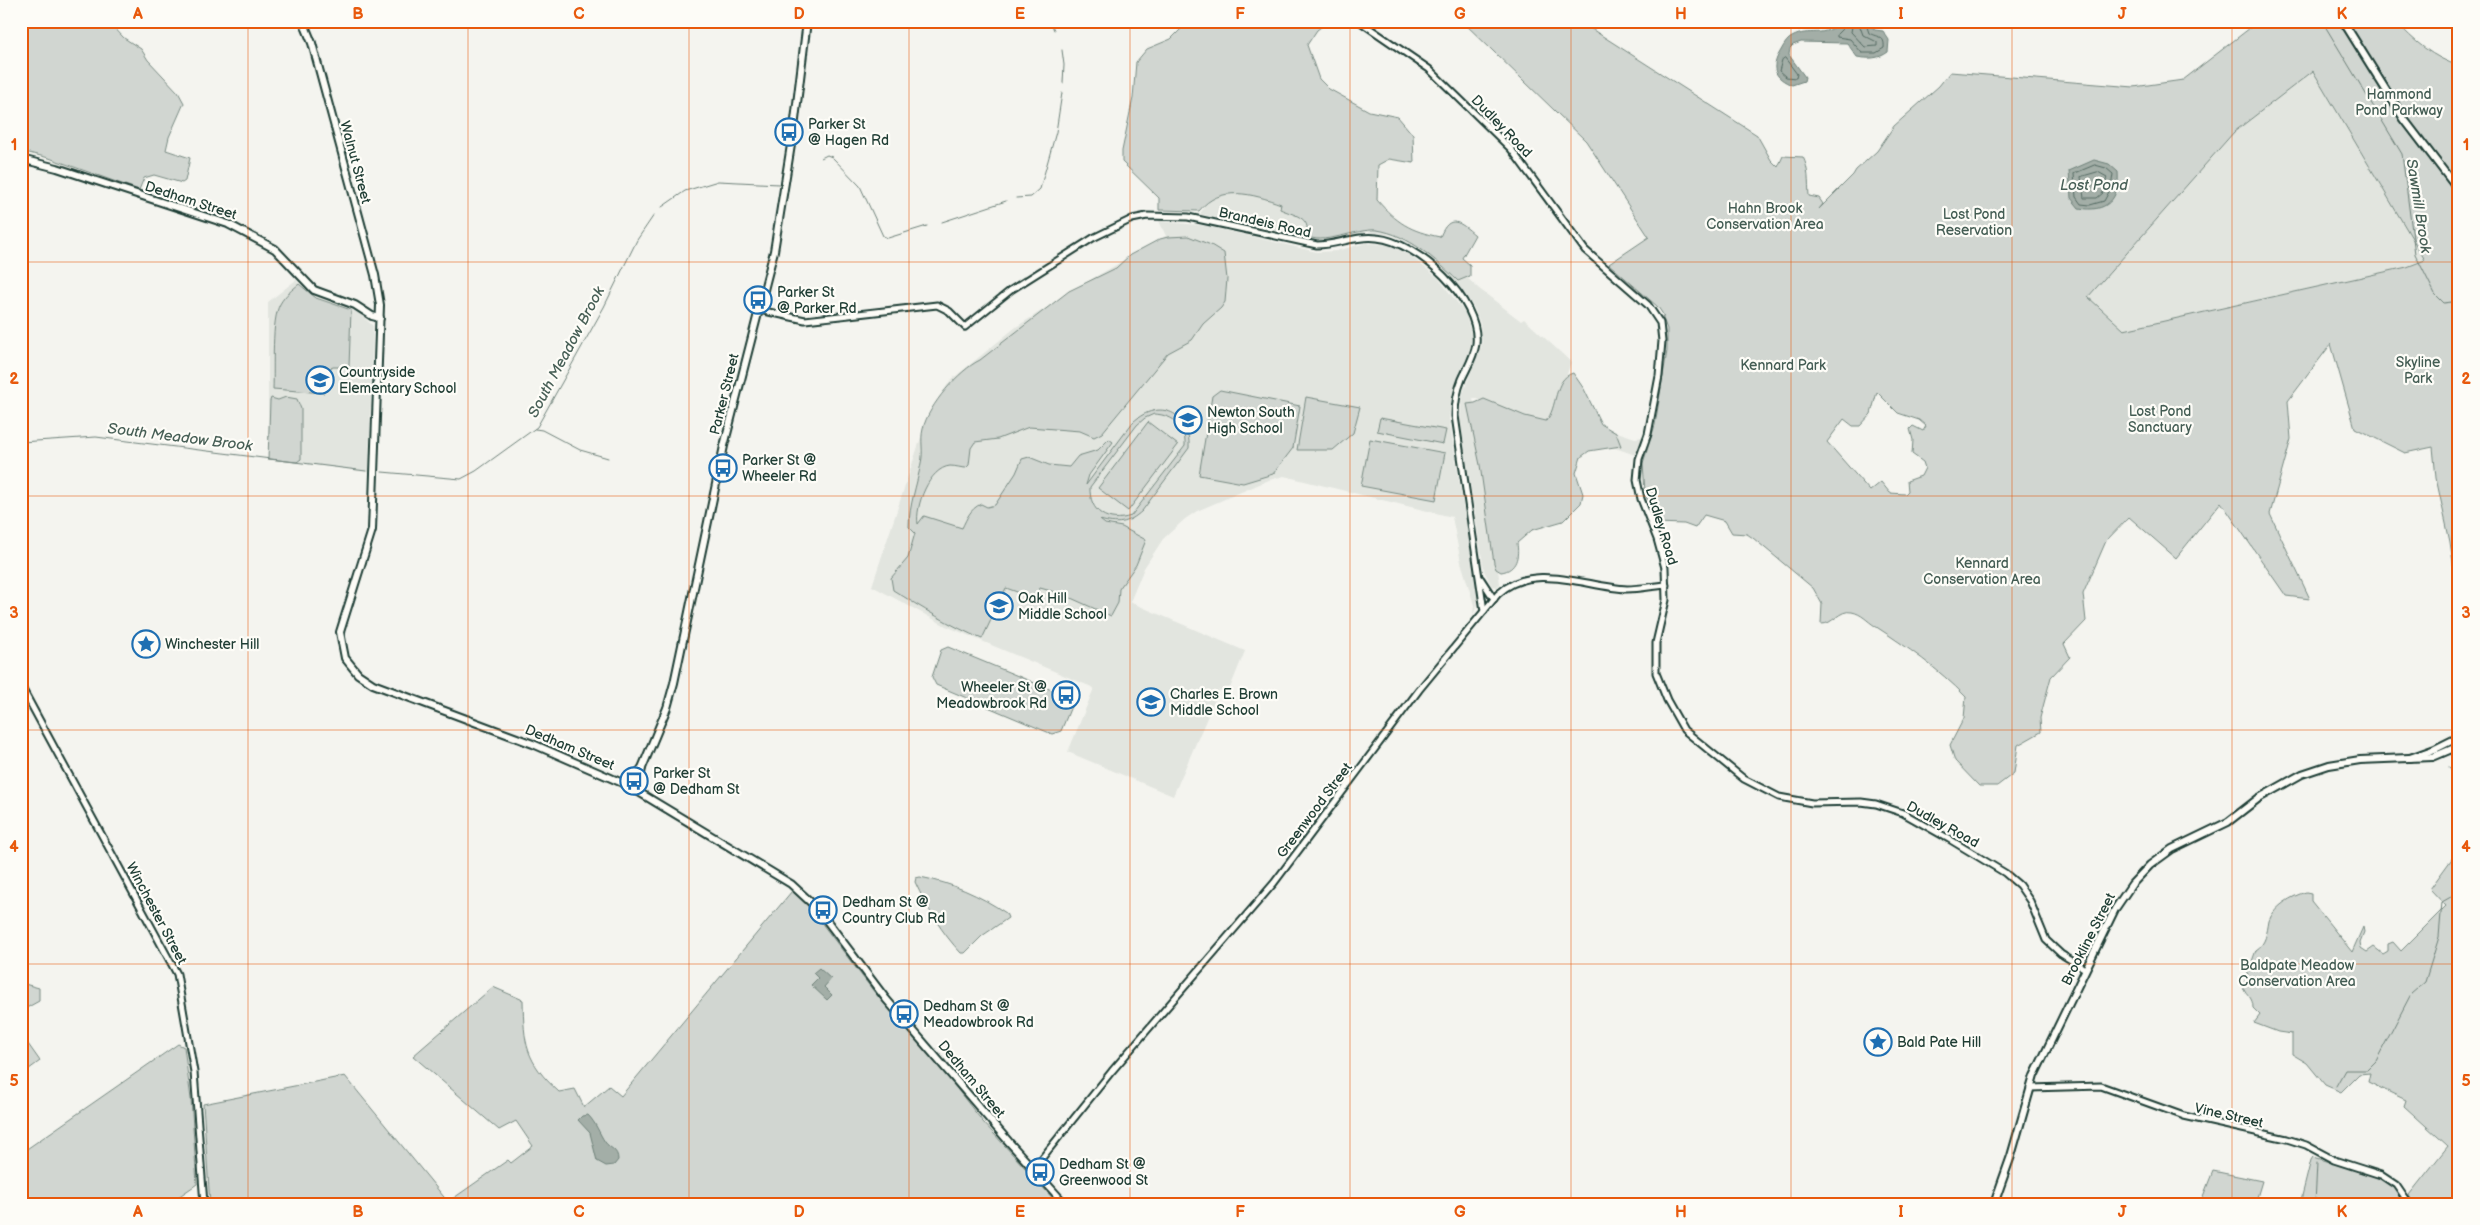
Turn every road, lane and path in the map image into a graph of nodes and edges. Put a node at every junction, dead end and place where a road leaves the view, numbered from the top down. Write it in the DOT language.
graph roads {
  1 [pos="303,21"];
  2 [pos="807,21"];
  3 [pos="1359,21"];
  4 [pos="2343,21"];
  5 [pos="21,159"];
  6 [pos="2459,191"];
  7 [pos="760,308"];
  8 [pos="362,309"];
  9 [pos="380,310"];
  10 [pos="380,318"];
  11 [pos="1481,579"];
  12 [pos="1666,585"];
  13 [pos="1494,599"];
  14 [pos="1484,611"];
  15 [pos="21,686"];
  16 [pos="2459,736"];
  17 [pos="2459,746"];
  18 [pos="2410,758"];
  19 [pos="642,768"];
  20 [pos="627,785"];
  21 [pos="638,791"];
  22 [pos="2085,968"];
  23 [pos="2030,1088"];
  24 [pos="1034,1168"];
  25 [pos="204,1204"];
  26 [pos="1066,1204"];
  27 [pos="1994,1204"];
  28 [pos="2409,1204"];
  1 -- 9 [label="main road, Walnut Street"];
  2 -- 7 [label="main road, Parker Street"];
  3 -- 12 [label="street, Dudley Road"];
  4 -- 6 [label="main road"];
  5 -- 8 [label="main road, Dedham Street"];
  7 -- 11 [label="street, Brandeis Road"];
  7 -- 19 [label="main road, Parker Street"];
  8 -- 9 [label="main road, Dedham Street"];
  8 -- 10 [label="main road, Dedham Street"];
  9 -- 10 [label="main road, Dedham Street"];
  10 -- 20 [label="main road, Dedham Street"];
  11 -- 13 [label="street, Brandeis Road"];
  11 -- 14 [label="street, Brandeis Road"];
  12 -- 13 [label="street, Greenwood Street"];
  12 -- 22 [label="street, Dudley Road"];
  13 -- 14 [label="street, Greenwood Street"];
  14 -- 24 [label="street, Greenwood Street"];
  15 -- 25 [label="street, Winchester Street"];
  16 -- 18 [label="main road"];
  17 -- 18 [label="main road, Brookline Street"];
  18 -- 22 [label="main road, Brookline Street"];
  19 -- 20 [label="main road, Parker Street"];
  19 -- 21 [label="main road, Parker Street"];
  20 -- 21 [label="main road, Dedham Street"];
  21 -- 24 [label="main road, Dedham Street"];
  22 -- 23 [label="main road, Brookline Street"];
  23 -- 27 [label="main road, Brookline Street"];
  23 -- 28 [label="street, Vine Street"];
  24 -- 26 [label="main road, Dedham Street"];
}
